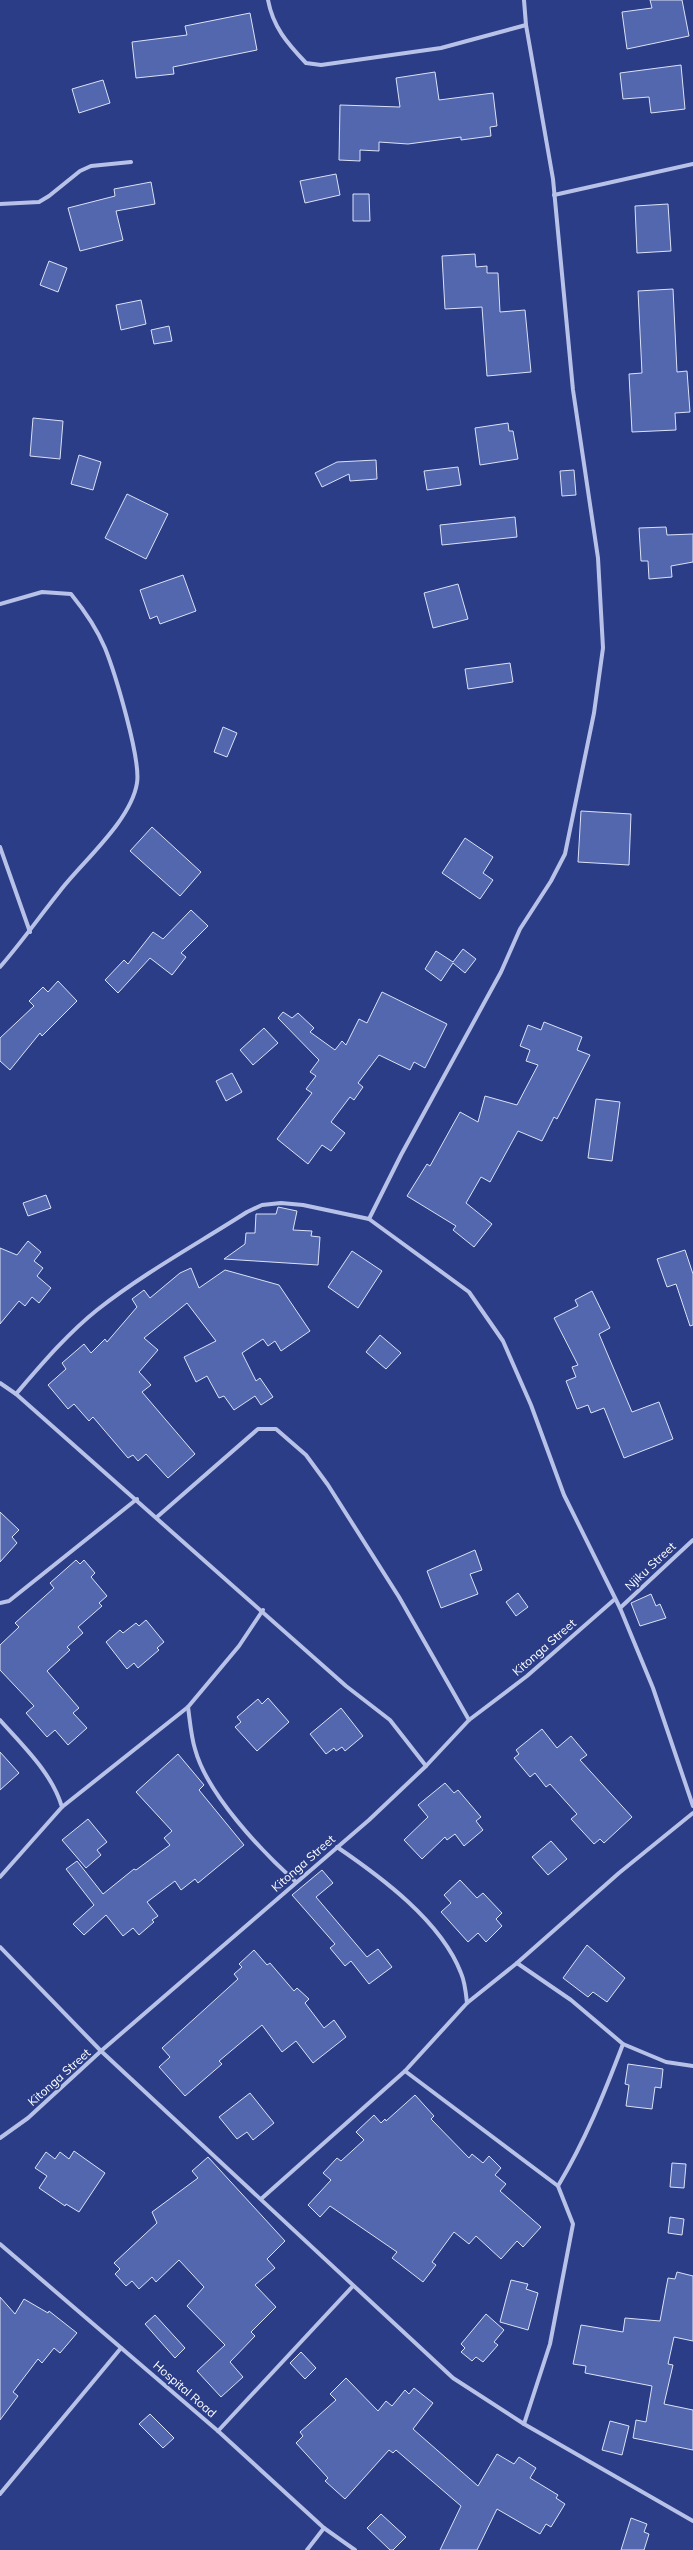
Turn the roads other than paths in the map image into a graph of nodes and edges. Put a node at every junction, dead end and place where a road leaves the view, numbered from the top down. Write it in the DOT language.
graph roads {
  1 [pos="268,0"];
  2 [pos="524,0"];
  3 [pos="526,25"];
  4 [pos="131,162"];
  5 [pos="693,164"];
  6 [pos="554,195"];
  7 [pos="0,204"];
  8 [pos="0,604"];
  9 [pos="0,847"];
  10 [pos="30,932"];
  11 [pos="0,968"];
  12 [pos="369,1219"];
  13 [pos="0,1383"];
  14 [pos="16,1394"];
  15 [pos="137,1499"];
  16 [pos="157,1517"];
  17 [pos="693,1540"];
  18 [pos="615,1598"];
  19 [pos="0,1603"];
  20 [pos="620,1608"];
  21 [pos="263,1610"];
  22 [pos="188,1707"];
  23 [pos="0,1720"];
  24 [pos="470,1720"];
  25 [pos="426,1766"];
  26 [pos="693,1806"];
  27 [pos="62,1807"];
  28 [pos="693,1813"];
  29 [pos="337,1847"];
  30 [pos="0,1877"];
  31 [pos="296,1882"];
  32 [pos="0,1947"];
  33 [pos="518,1963"];
  34 [pos="468,2003"];
  35 [pos="623,2044"];
  36 [pos="101,2052"];
  37 [pos="693,2066"];
  38 [pos="405,2071"];
  39 [pos="0,2138"];
  40 [pos="558,2186"];
  41 [pos="261,2199"];
  42 [pos="0,2244"];
  43 [pos="353,2286"];
  44 [pos="121,2348"];
  45 [pos="524,2424"];
  46 [pos="218,2431"];
  47 [pos="0,2494"];
  48 [pos="693,2521"];
  49 [pos="324,2528"];
  50 [pos="307,2550"];
  51 [pos="355,2550"];
  1 -- 3 [label="street"];
  2 -- 3 [label="street"];
  3 -- 6 [label="street"];
  4 -- 7 [label="street"];
  5 -- 6 [label="street"];
  6 -- 12 [label="street"];
  8 -- 10 [label="street"];
  9 -- 10 [label="street"];
  10 -- 11 [label="street"];
  12 -- 14 [label="street"];
  12 -- 18 [label="street"];
  13 -- 14 [label="street"];
  14 -- 15 [label="street"];
  15 -- 16 [label="street"];
  15 -- 19 [label="street"];
  16 -- 21 [label="street"];
  16 -- 24 [label="street"];
  17 -- 20 [label="street, Njiku Street"];
  18 -- 20 [label="street"];
  18 -- 24 [label="street, Kitonga Street"];
  20 -- 26 [label="street"];
  21 -- 22 [label="street"];
  21 -- 25 [label="street"];
  22 -- 27 [label="street"];
  22 -- 31 [label="street"];
  23 -- 27 [label="street"];
  24 -- 25 [label="street, Kitonga Street"];
  25 -- 29 [label="street, Kitonga Street"];
  27 -- 30 [label="street"];
  28 -- 33 [label="street"];
  29 -- 31 [label="street, Kitonga Street"];
  29 -- 34 [label="street"];
  31 -- 36 [label="street, Kitonga Street"];
  32 -- 36 [label="street"];
  33 -- 34 [label="street"];
  33 -- 35 [label="street"];
  34 -- 38 [label="street"];
  35 -- 37 [label="street"];
  35 -- 40 [label="street"];
  36 -- 39 [label="street, Kitonga Street"];
  36 -- 41 [label="street"];
  38 -- 40 [label="street"];
  38 -- 41 [label="street"];
  40 -- 45 [label="street"];
  41 -- 43 [label="street"];
  42 -- 44 [label="street, Hospital Road"];
  43 -- 45 [label="street"];
  43 -- 46 [label="street"];
  44 -- 46 [label="street, Hospital Road"];
  44 -- 47 [label="street"];
  45 -- 48 [label="street"];
  46 -- 49 [label="street, Hospital Road"];
  49 -- 50 [label="street"];
  49 -- 51 [label="street, Hospital Road"];
}
